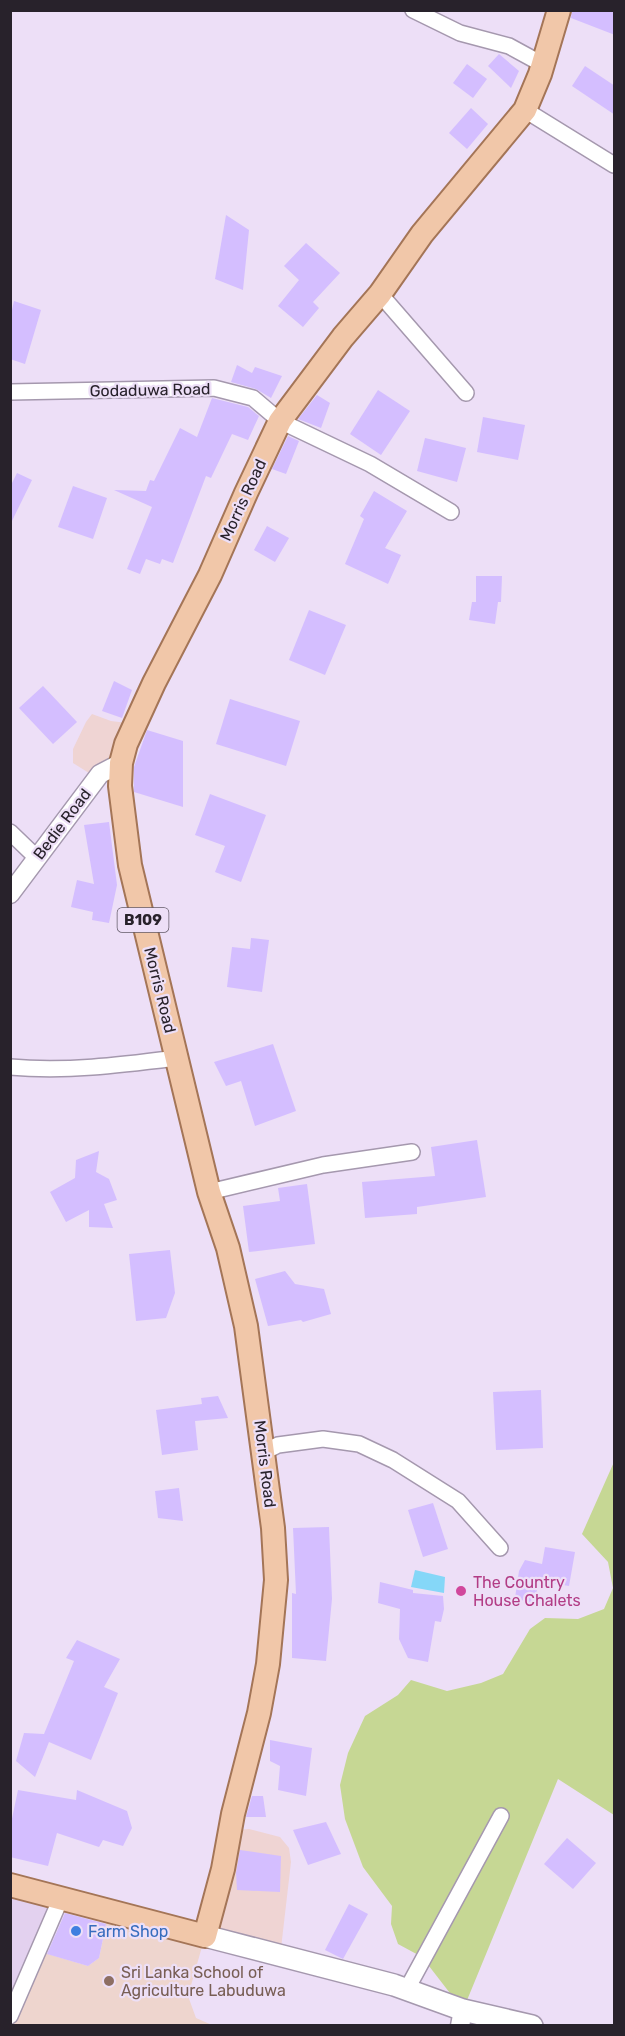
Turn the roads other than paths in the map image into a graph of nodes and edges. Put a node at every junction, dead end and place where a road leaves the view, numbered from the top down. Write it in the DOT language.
graph roads {
  1 [pos="413,10"];
  2 [pos="559,10"];
  3 [pos="542,64"];
  4 [pos="525,110"];
  5 [pos="615,165"];
  6 [pos="380,294"];
  7 [pos="10,392"];
  8 [pos="466,393"];
  9 [pos="280,421"];
  10 [pos="451,512"];
  11 [pos="121,763"];
  12 [pos="10,832"];
  13 [pos="37,858"];
  14 [pos="10,894"];
  15 [pos="177,1058"];
  16 [pos="10,1067"];
  17 [pos="412,1152"];
  18 [pos="210,1192"];
  19 [pos="264,1452"];
  20 [pos="500,1548"];
  21 [pos="501,1816"];
  22 [pos="10,1885"];
  23 [pos="61,1898"];
  24 [pos="205,1936"];
  25 [pos="407,1989"];
  26 [pos="10,2016"];
  27 [pos="462,2018"];
  28 [pos="532,2025"];
  1 -- 3 [label="street"];
  2 -- 3 [label="main road, Morris Road / B109"];
  3 -- 4 [label="main road, Morris Road / B109"];
  4 -- 5 [label="street"];
  4 -- 6 [label="main road, Morris Road / B109"];
  6 -- 8 [label="street"];
  6 -- 9 [label="main road, Morris Road / B109"];
  7 -- 9 [label="street, Godaduwa Road"];
  9 -- 10 [label="street, Godaduwa Road"];
  9 -- 11 [label="main road, Morris Road / B109"];
  11 -- 13 [label="street, Bedie Road"];
  11 -- 15 [label="main road, Morris Road / B109"];
  12 -- 13 [label="street"];
  13 -- 14 [label="street, Bedie Road"];
  15 -- 16 [label="street"];
  15 -- 18 [label="main road, Morris Road / B109"];
  17 -- 18 [label="street"];
  18 -- 19 [label="main road, Morris Road / B109"];
  19 -- 20 [label="street"];
  19 -- 24 [label="main road, Morris Road / B109"];
  21 -- 25 [label="street"];
  22 -- 23 [label="main road"];
  23 -- 24 [label="main road"];
  23 -- 26 [label="street"];
  24 -- 25 [label="main road"];
  25 -- 27 [label="main road"];
  27 -- 28 [label="main road"];
}
